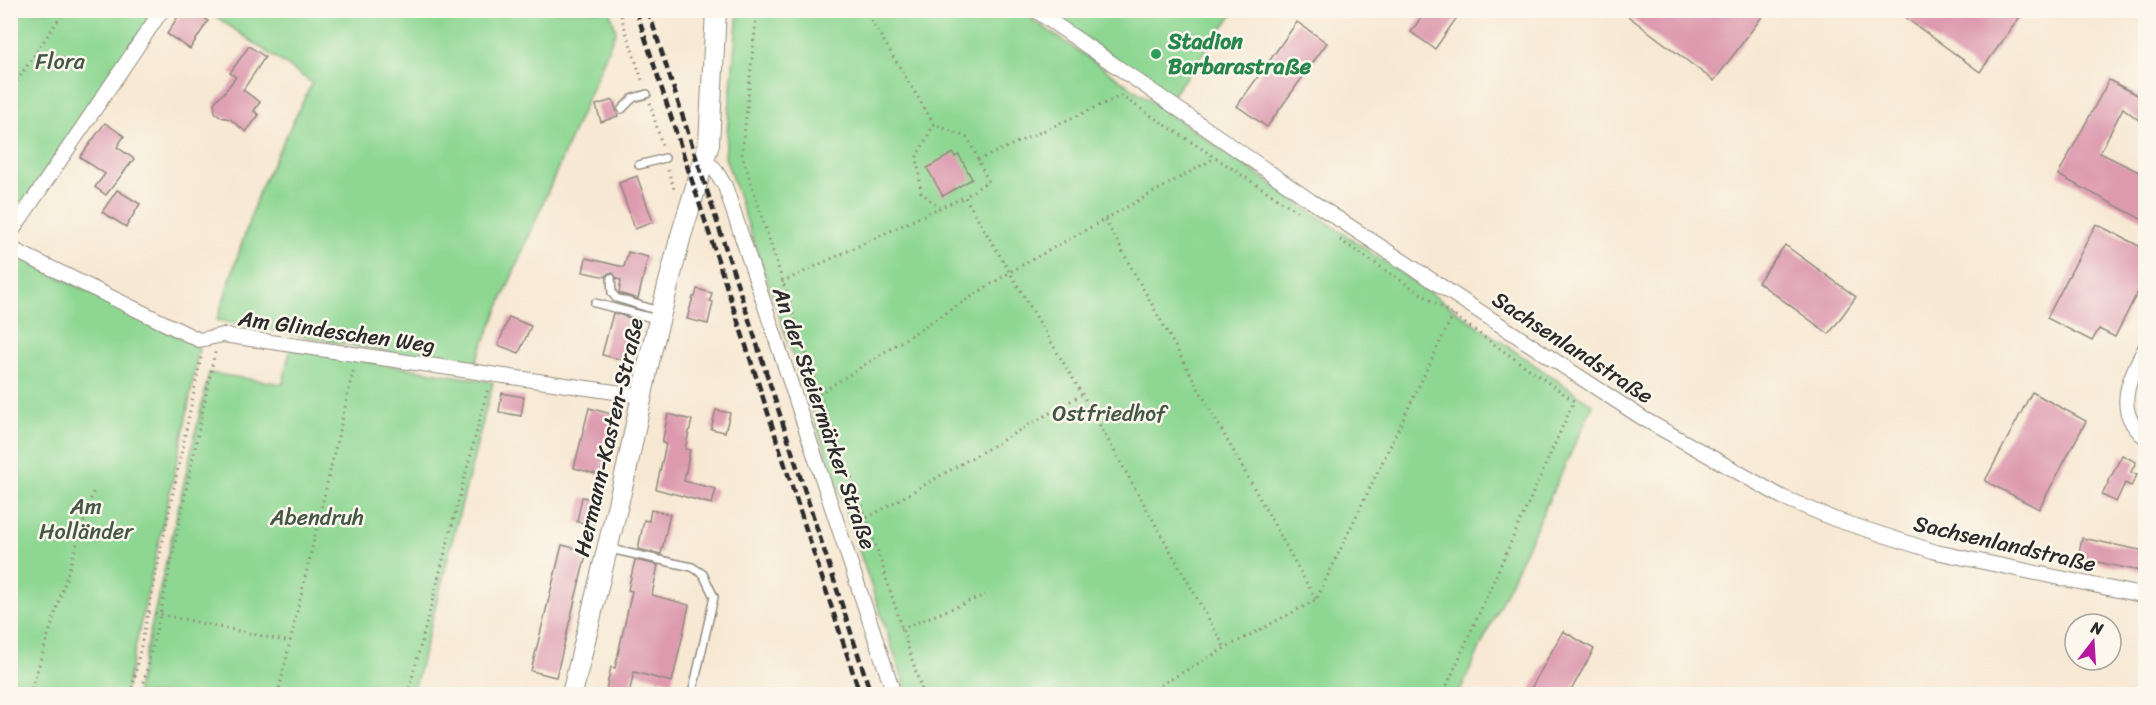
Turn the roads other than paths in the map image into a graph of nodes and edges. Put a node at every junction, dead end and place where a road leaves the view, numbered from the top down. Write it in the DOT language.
graph roads {
  1 [pos="162,10"];
  2 [pos="716,10"];
  3 [pos="1035,10"];
  4 [pos="647,94"];
  5 [pos="622,109"];
  6 [pos="665,158"];
  7 [pos="705,161"];
  8 [pos="639,165"];
  9 [pos="10,234"];
  10 [pos="10,248"];
  11 [pos="611,278"];
  12 [pos="595,303"];
  13 [pos="660,315"];
  14 [pos="2145,346"];
  15 [pos="642,396"];
  16 [pos="2145,438"];
  17 [pos="608,549"];
  18 [pos="2145,596"];
  19 [pos="572,694"];
  20 [pos="692,694"];
  21 [pos="894,694"];
  1 -- 9 [label="street"];
  2 -- 7 [label="street, Hermann-Kasten-Straße"];
  3 -- 18 [label="street, Sachsenlandstraße"];
  4 -- 5 [label="lane"];
  6 -- 8 [label="lane"];
  7 -- 13 [label="street, Hermann-Kasten-Straße"];
  7 -- 21 [label="street, An der Steiermärker Straße"];
  10 -- 15 [label="street, Am Glindeschen Weg"];
  11 -- 13 [label="lane"];
  12 -- 13 [label="lane"];
  13 -- 15 [label="street, Hermann-Kasten-Straße"];
  14 -- 16 [label="street"];
  15 -- 17 [label="street, Hermann-Kasten-Straße"];
  17 -- 19 [label="street, Hermann-Kasten-Straße"];
  17 -- 20 [label="lane"];
}
